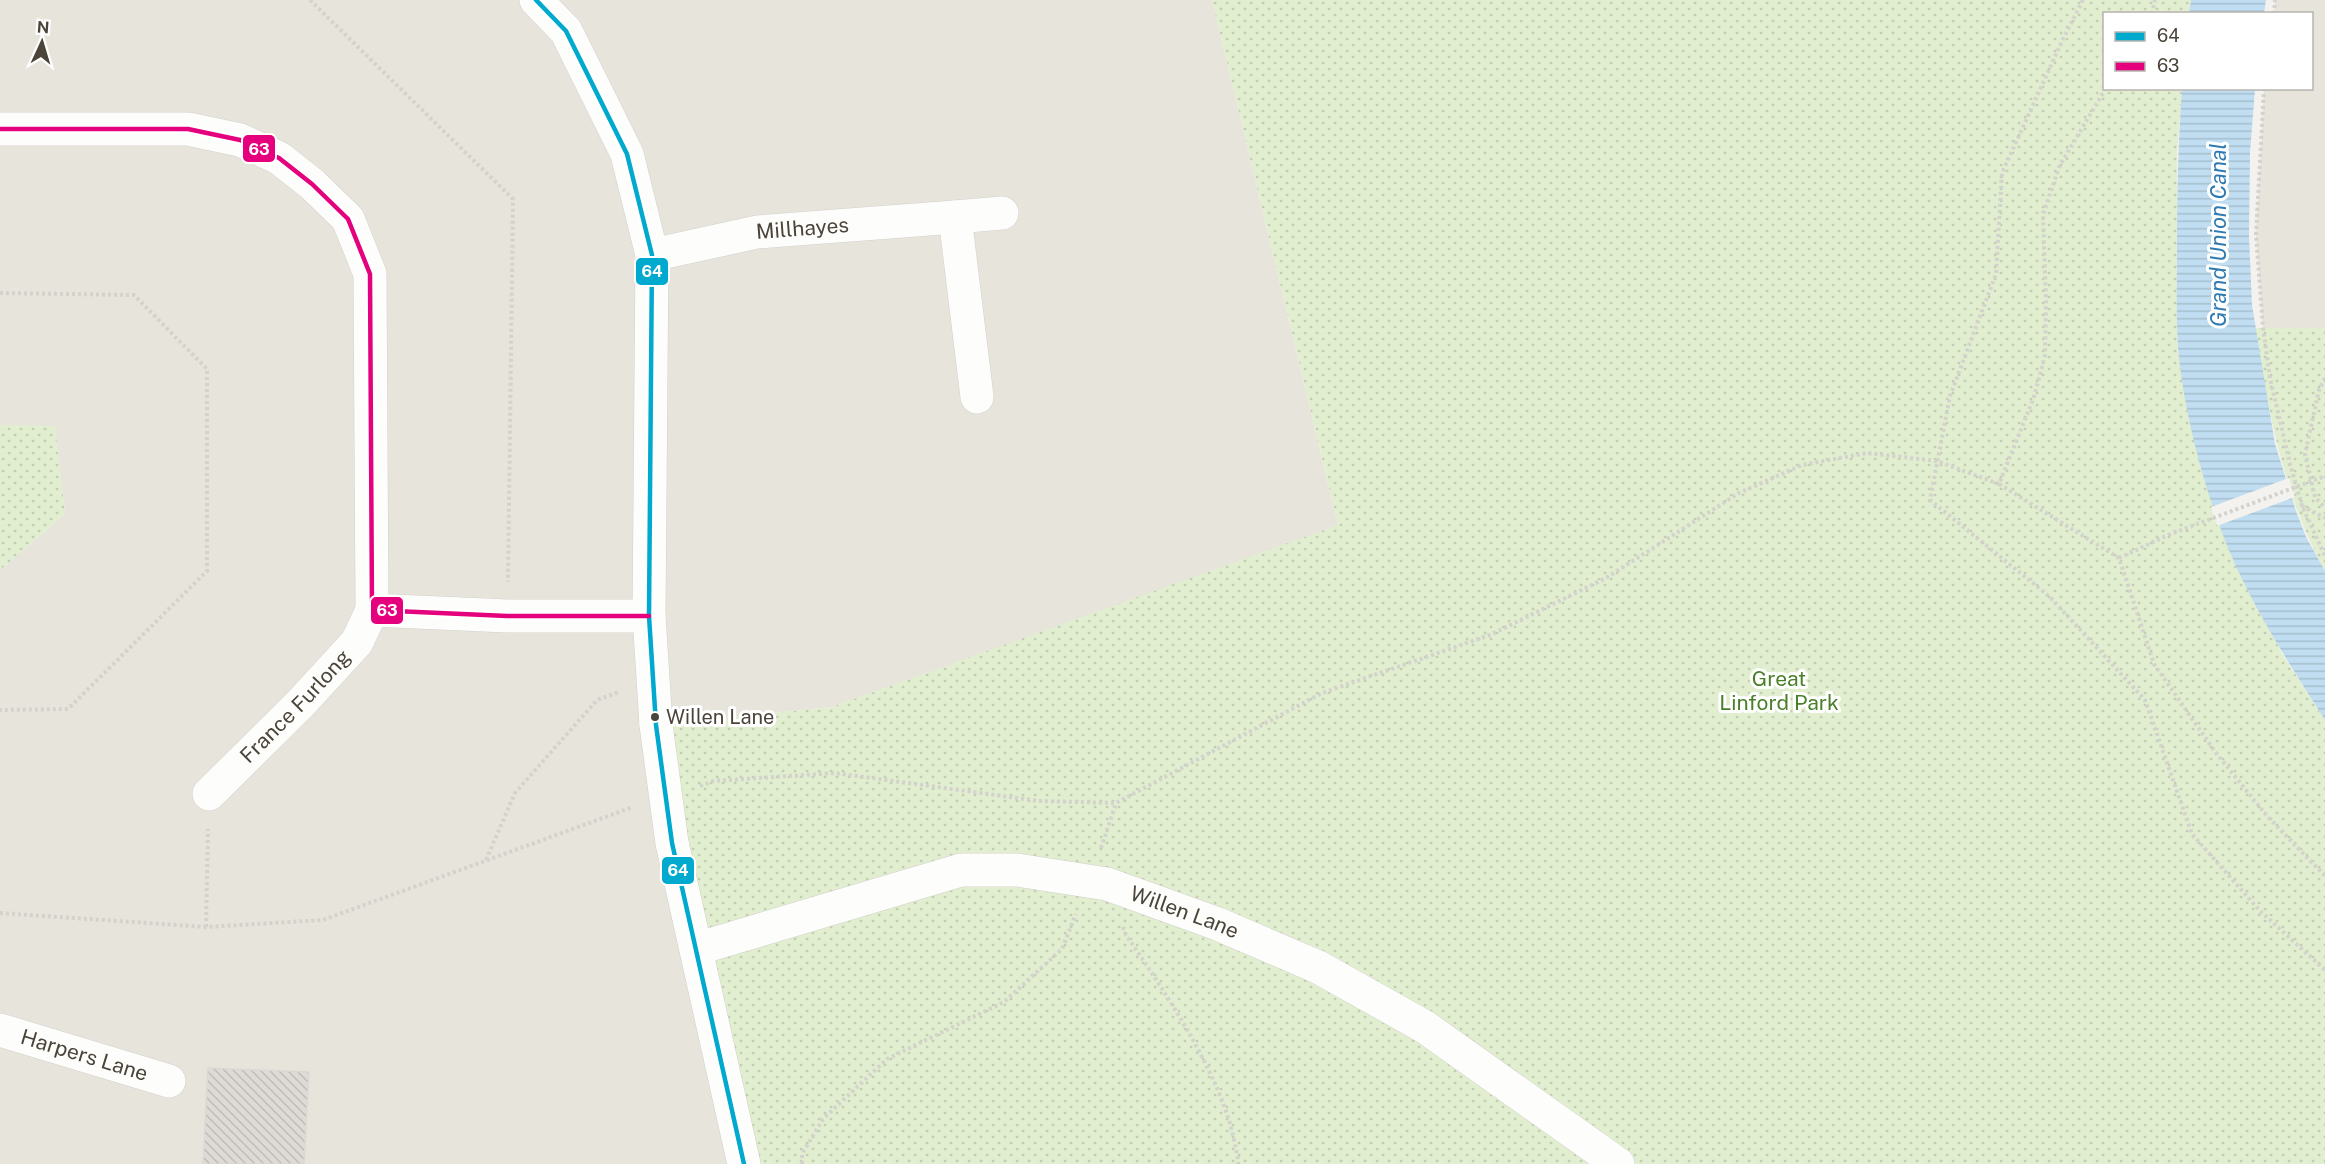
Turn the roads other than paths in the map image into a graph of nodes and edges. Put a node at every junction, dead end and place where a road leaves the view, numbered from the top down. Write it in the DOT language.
graph roads {
  1 [pos="536,0"];
  2 [pos="0,129"];
  3 [pos="1002,213"];
  4 [pos="955,217"];
  5 [pos="652,255"];
  6 [pos="977,397"];
  7 [pos="372,610"];
  8 [pos="650,616"];
  9 [pos="209,794"];
  10 [pos="696,949"];
  11 [pos="0,1030"];
  12 [pos="169,1081"];
  13 [pos="744,1164"];
  14 [pos="1618,1164"];
  1 -- 5 [label="street"];
  2 -- 7 [label="street, France Furlong"];
  3 -- 4 [label="street, Millhayes"];
  4 -- 5 [label="street, Millhayes"];
  4 -- 6 [label="street"];
  5 -- 8 [label="street"];
  7 -- 8 [label="street"];
  7 -- 9 [label="street, France Furlong"];
  8 -- 10 [label="street, bridge"];
  10 -- 13 [label="street"];
  10 -- 14 [label="street, Willen Lane"];
  11 -- 12 [label="street, Harpers Lane"];
}
